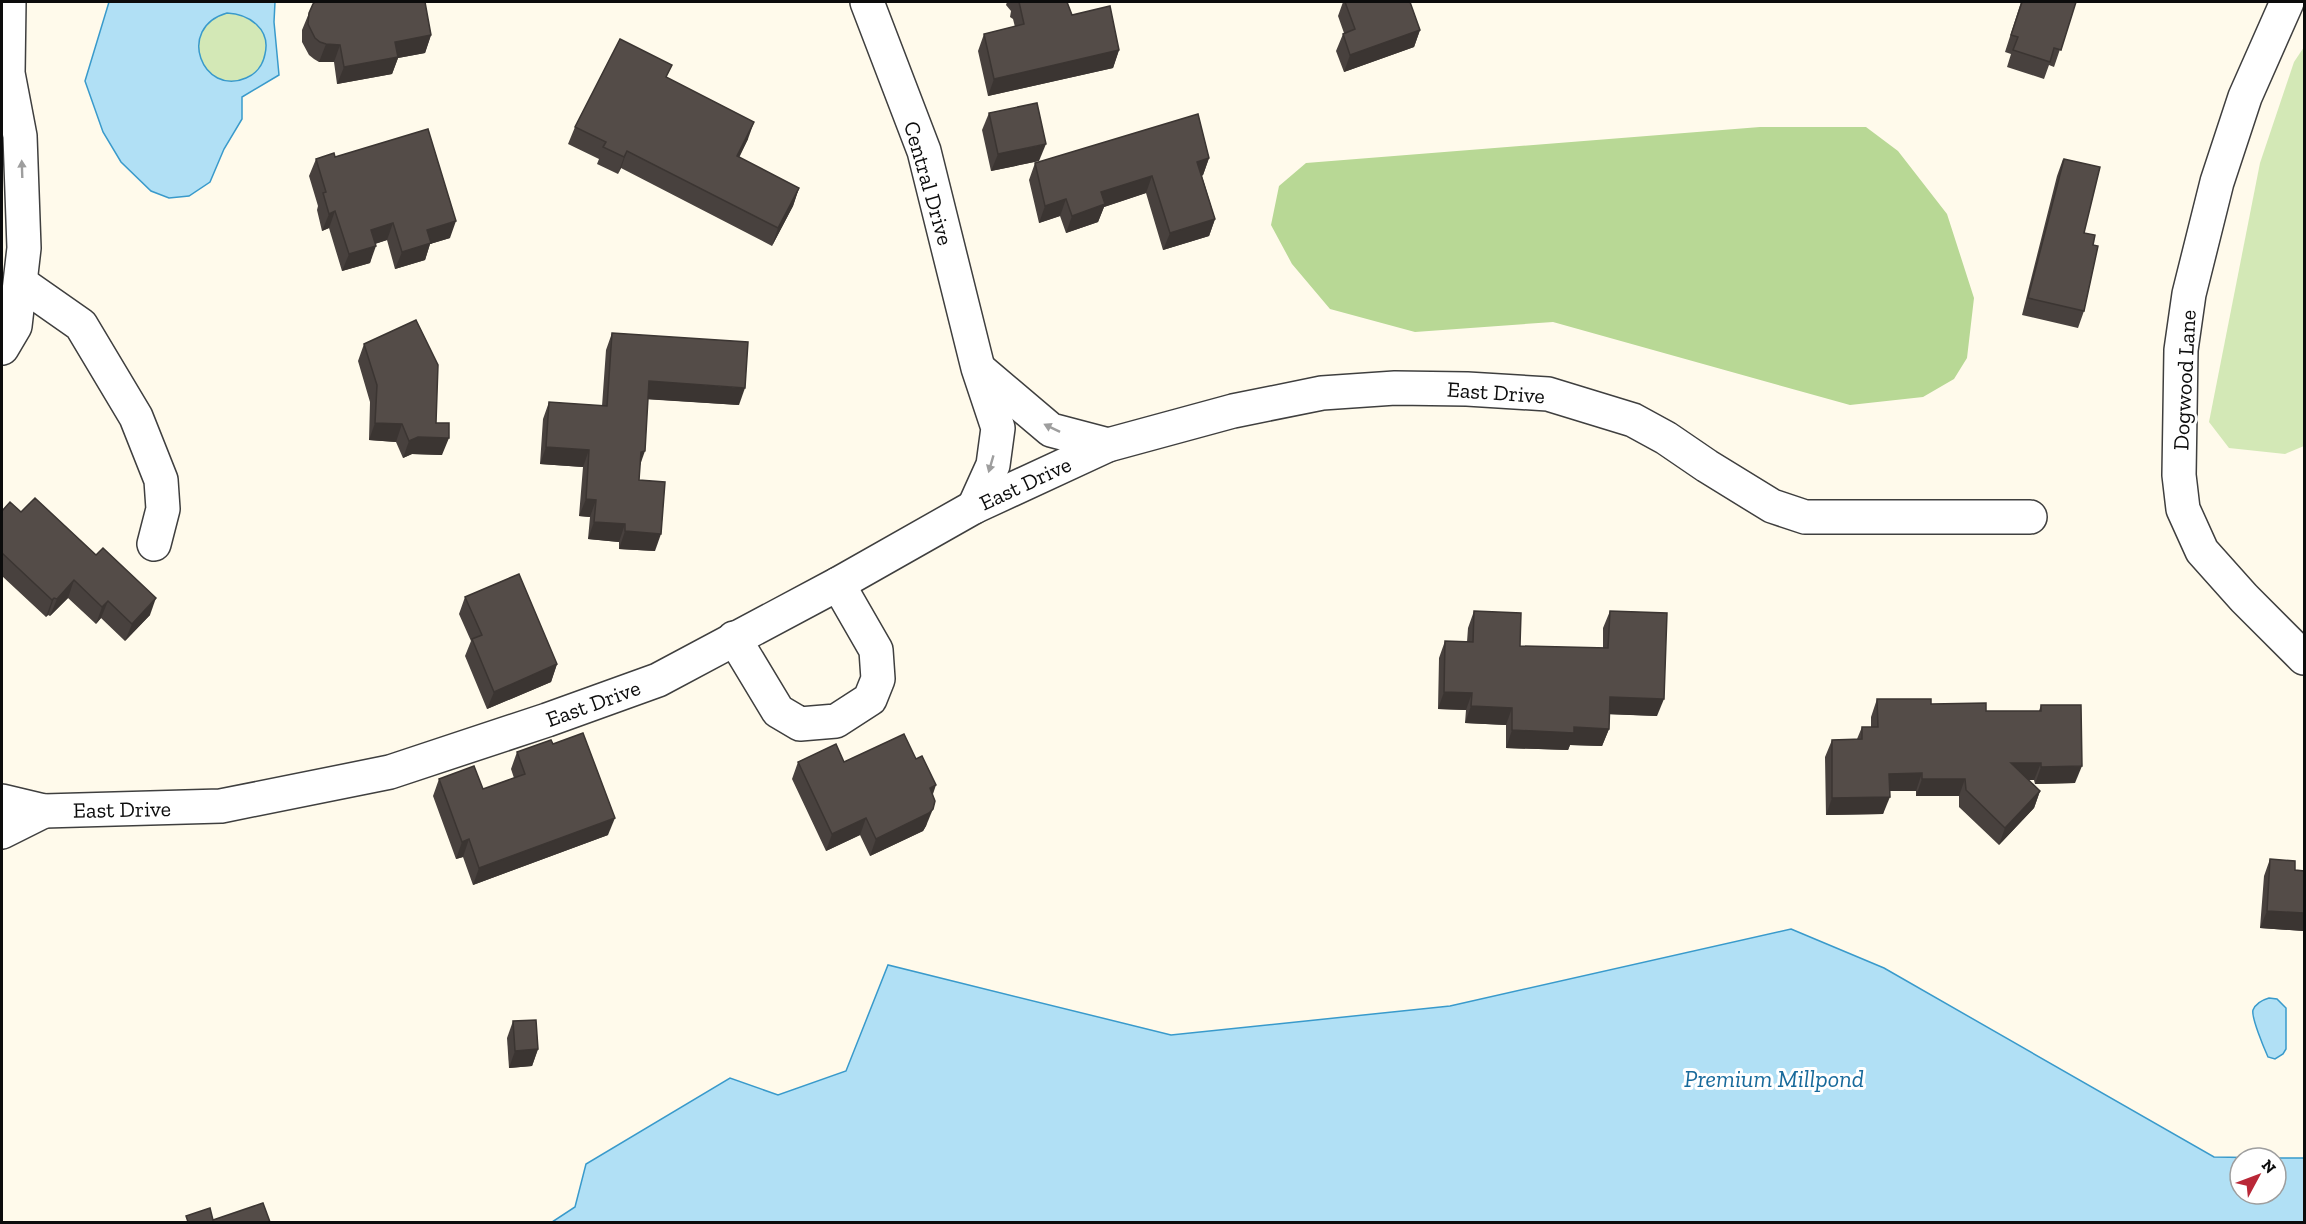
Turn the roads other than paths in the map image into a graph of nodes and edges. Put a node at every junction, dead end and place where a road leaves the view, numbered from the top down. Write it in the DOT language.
graph roads {
  1 [pos="9,2"];
  2 [pos="867,2"];
  3 [pos="2287,2"];
  4 [pos="5,81"];
  5 [pos="13,224"];
  6 [pos="21,283"];
  7 [pos="2,348"];
  8 [pos="978,368"];
  9 [pos="1108,445"];
  10 [pos="974,507"];
  11 [pos="2030,517"];
  12 [pos="154,544"];
  13 [pos="838,584"];
  14 [pos="734,638"];
  15 [pos="2304,658"];
  16 [pos="2,801"];
  17 [pos="44,811"];
  18 [pos="2,832"];
  1 -- 4 [label="street"];
  2 -- 8 [label="street, Central Drive"];
  3 -- 15 [label="street, Dogwood Lane"];
  5 -- 4 [label="street, one-way"];
  5 -- 6 [label="street"];
  6 -- 7 [label="street"];
  6 -- 12 [label="street"];
  9 -- 8 [label="street, one-way"];
  8 -- 10 [label="street, Central Drive, one-way"];
  9 -- 10 [label="street, East Drive"];
  9 -- 11 [label="street, East Drive"];
  10 -- 13 [label="street, East Drive"];
  13 -- 14 [label="street, East Drive"];
  13 -- 14 [label="street"];
  14 -- 17 [label="street, East Drive"];
  16 -- 17 [label="street, East Drive"];
  17 -- 18 [label="street, East Drive"];
}
